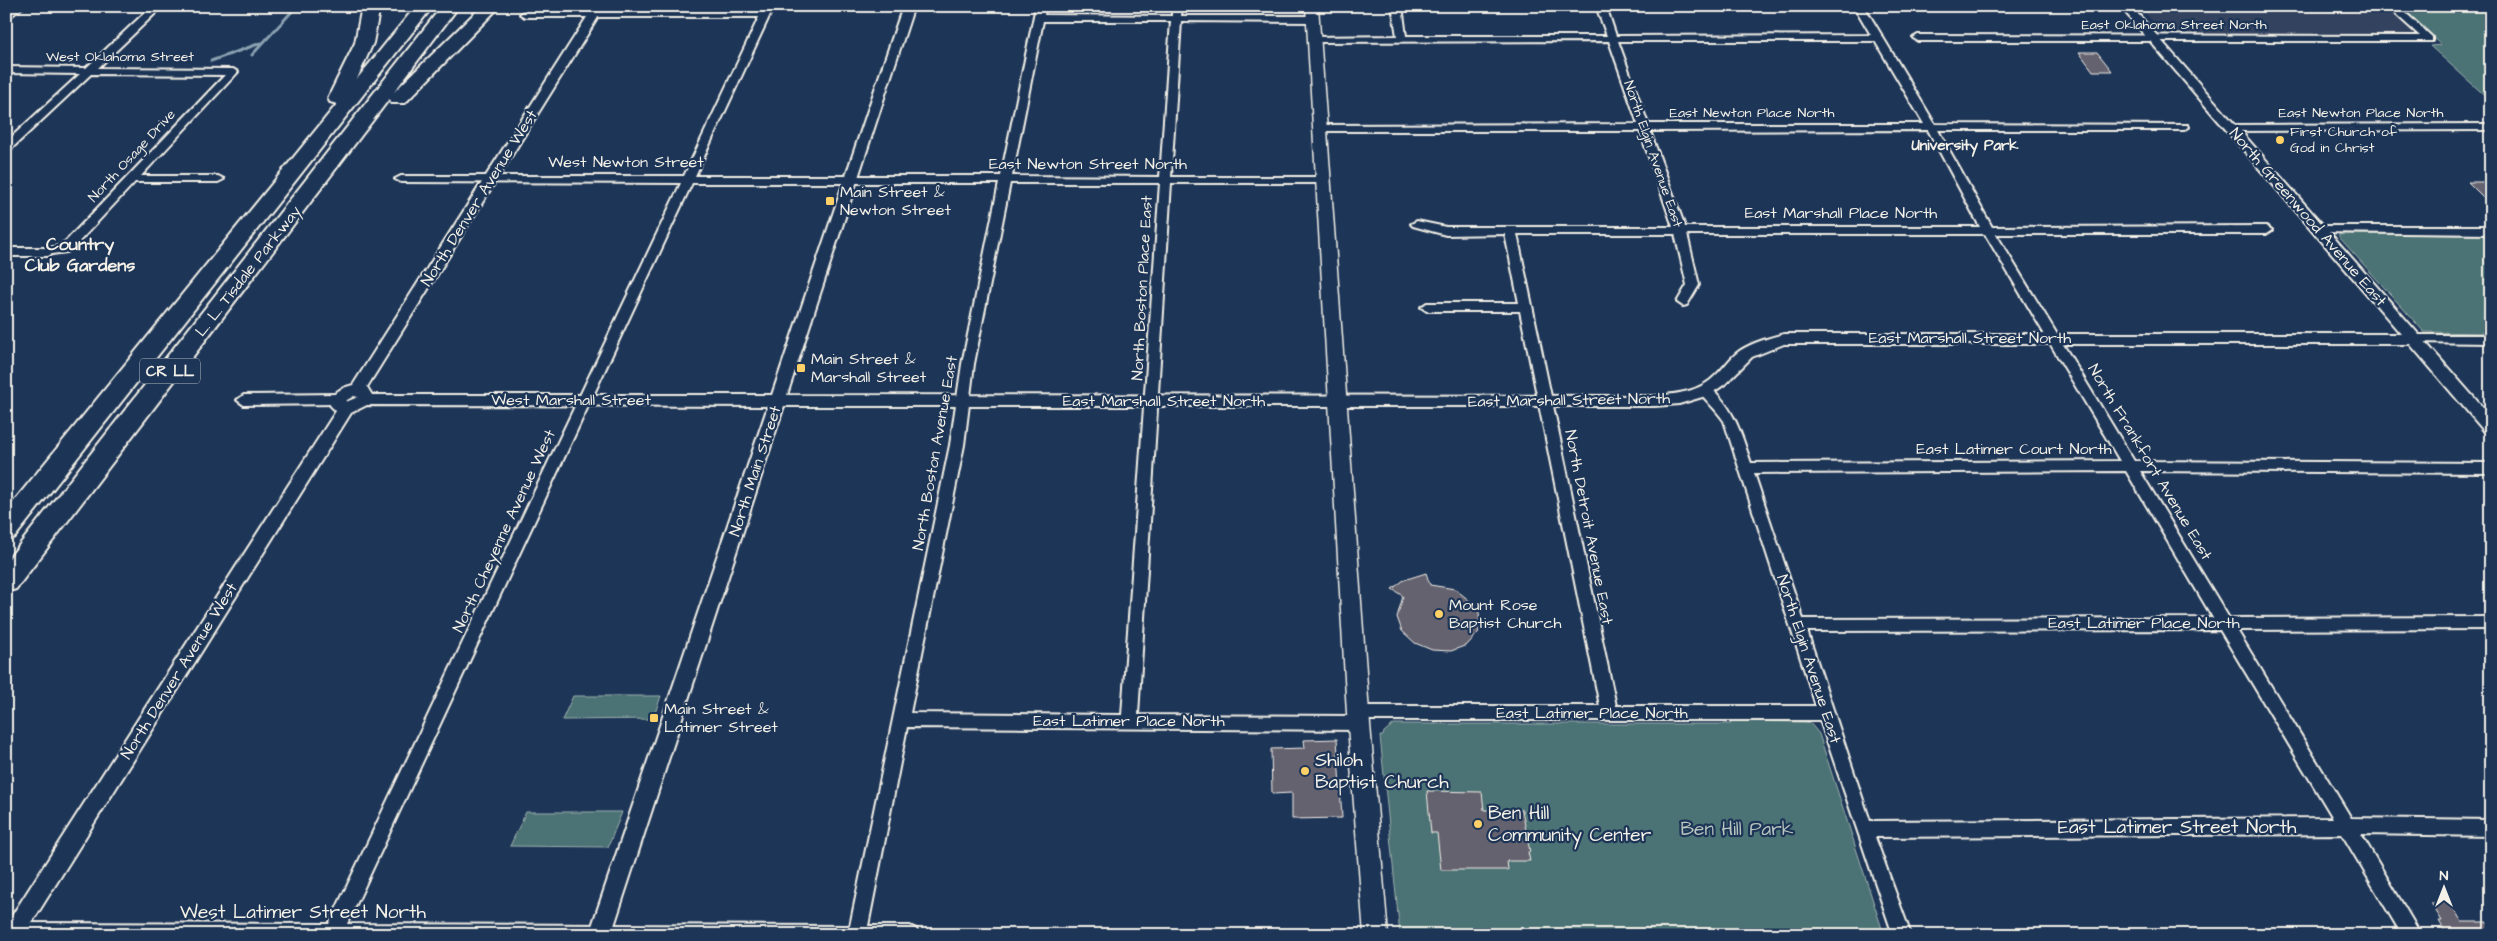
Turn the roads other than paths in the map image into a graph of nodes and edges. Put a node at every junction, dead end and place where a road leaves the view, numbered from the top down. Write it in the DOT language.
graph roads {
  1 [pos="19,6"];
  2 [pos="158,6"];
  3 [pos="371,6"];
  4 [pos="425,6"];
  5 [pos="451,6"];
  6 [pos="492,6"];
  7 [pos="909,6"];
  8 [pos="1397,6"];
  9 [pos="1602,6"];
  10 [pos="1859,6"];
  11 [pos="2125,6"];
  12 [pos="2392,6"];
  13 [pos="598,10"];
  14 [pos="767,10"];
  15 [pos="1040,12"];
  16 [pos="1177,12"];
  17 [pos="1313,13"];
  18 [pos="525,14"];
  19 [pos="6,16"];
  20 [pos="1612,38"];
  21 [pos="1878,38"];
  22 [pos="1918,38"];
  23 [pos="1315,39"];
  24 [pos="1402,39"];
  25 [pos="2154,39"];
  26 [pos="6,70"];
  27 [pos="91,70"];
  28 [pos="233,72"];
  29 [pos="1931,127"];
  30 [pos="2184,127"];
  31 [pos="2491,127"];
  32 [pos="1321,128"];
  33 [pos="1644,128"];
  34 [pos="2231,128"];
  35 [pos="6,148"];
  36 [pos="310,152"];
  37 [pos="333,160"];
  38 [pos="131,179"];
  39 [pos="218,179"];
  40 [pos="401,179"];
  41 [pos="492,180"];
  42 [pos="689,180"];
  43 [pos="851,180"];
  44 [pos="1006,180"];
  45 [pos="1165,180"];
  46 [pos="1324,180"];
  47 [pos="1417,224"];
  48 [pos="1510,230"];
  49 [pos="1680,230"];
  50 [pos="1988,230"];
  51 [pos="2266,230"];
  52 [pos="2319,230"];
  53 [pos="2491,230"];
  54 [pos="6,252"];
  55 [pos="48,252"];
  56 [pos="1683,302"];
  57 [pos="1427,307"];
  58 [pos="1526,307"];
  59 [pos="2055,338"];
  60 [pos="2414,339"];
  61 [pos="2491,339"];
  62 [pos="1705,390"];
  63 [pos="361,395"];
  64 [pos="244,400"];
  65 [pos="585,400"];
  66 [pos="778,400"];
  67 [pos="1546,400"];
  68 [pos="963,401"];
  69 [pos="1152,401"];
  70 [pos="1338,401"];
  71 [pos="342,404"];
  72 [pos="2491,428"];
  73 [pos="2131,466"];
  74 [pos="1746,468"];
  75 [pos="2491,468"];
  76 [pos="6,530"];
  77 [pos="6,582"];
  78 [pos="2226,623"];
  79 [pos="2491,623"];
  80 [pos="1798,625"];
  81 [pos="1826,712"];
  82 [pos="1609,713"];
  83 [pos="1358,718"];
  84 [pos="900,720"];
  85 [pos="1130,721"];
  86 [pos="2348,826"];
  87 [pos="2491,828"];
  88 [pos="1864,829"];
  89 [pos="11,933"];
  90 [pos="334,934"];
  91 [pos="857,934"];
  92 [pos="600,935"];
  93 [pos="910,935"];
  94 [pos="1376,935"];
  95 [pos="1902,935"];
  96 [pos="2412,935"];
  1 -- 19 [label="street"];
  2 -- 27 [label="street"];
  3 -- 36 [label="highway"];
  4 -- 36 [label="highway, L. L. Tisdale Parkway / CR LL"];
  5 -- 37 [label="highway, L. L. Tisdale Parkway / CR LL"];
  6 -- 37 [label="highway"];
  7 -- 43 [label="street, North Main Street"];
  8 -- 24 [label="street"];
  9 -- 20 [label="street, North Elgin Avenue East"];
  10 -- 21 [label="street, North Frankfort Avenue East"];
  11 -- 25 [label="street, North Greenwood Avenue East"];
  12 -- 25 [label="street, East Oklahoma Street North"];
  13 -- 14 [label="street"];
  13 -- 18 [label="street"];
  13 -- 41 [label="street, North Denver Avenue West"];
  14 -- 42 [label="street, North Cheyenne Avenue West"];
  15 -- 16 [label="street"];
  15 -- 44 [label="street, North Boston Avenue East"];
  16 -- 17 [label="street"];
  16 -- 45 [label="street, North Boston Place East"];
  17 -- 23 [label="main road"];
  20 -- 21 [label="street"];
  20 -- 24 [label="street"];
  20 -- 33 [label="street, North Elgin Avenue East"];
  21 -- 29 [label="street, North Frankfort Avenue East"];
  22 -- 25 [label="street, East Oklahoma Street North"];
  23 -- 24 [label="street"];
  23 -- 32 [label="main road"];
  25 -- 34 [label="street, North Greenwood Avenue East"];
  26 -- 27 [label="street, West Oklahoma Street"];
  27 -- 28 [label="street, West Oklahoma Street"];
  27 -- 35 [label="street"];
  28 -- 38 [label="street, North Osage Drive"];
  29 -- 30 [label="street, East Newton Place North"];
  29 -- 33 [label="street, East Newton Place North"];
  29 -- 50 [label="street, North Frankfort Avenue East"];
  31 -- 34 [label="street, East Newton Place North"];
  32 -- 33 [label="street, East Newton Place North"];
  32 -- 46 [label="main road"];
  33 -- 49 [label="street, North Elgin Avenue East"];
  34 -- 52 [label="street, North Greenwood Avenue East"];
  36 -- 76 [label="highway, L. L. Tisdale Parkway / CR LL"];
  37 -- 77 [label="highway, L. L. Tisdale Parkway / CR LL"];
  38 -- 39 [label="street"];
  38 -- 55 [label="street, North Osage Drive"];
  40 -- 41 [label="street, West Newton Street"];
  41 -- 42 [label="street, West Newton Street"];
  41 -- 63 [label="street, North Denver Avenue West"];
  42 -- 43 [label="street, West Newton Street"];
  42 -- 65 [label="street, North Cheyenne Avenue West"];
  43 -- 44 [label="street, East Newton Street North"];
  43 -- 66 [label="street, North Main Street"];
  44 -- 45 [label="street, East Newton Street North"];
  44 -- 68 [label="street, North Boston Avenue East"];
  45 -- 46 [label="street, East Newton Street North"];
  45 -- 69 [label="street, North Boston Place East"];
  46 -- 70 [label="main road"];
  47 -- 48 [label="street, East Marshall Place North"];
  48 -- 49 [label="street, East Marshall Place North"];
  48 -- 58 [label="street, North Detroit Avenue East"];
  49 -- 50 [label="street, East Marshall Place North"];
  49 -- 56 [label="street, North Elgin Avenue East"];
  50 -- 51 [label="street, East Marshall Place North"];
  50 -- 59 [label="street, North Frankfort Avenue East"];
  52 -- 53 [label="street"];
  52 -- 60 [label="street, North Greenwood Avenue East"];
  54 -- 55 [label="street"];
  57 -- 58 [label="street"];
  58 -- 67 [label="street, North Detroit Avenue East"];
  59 -- 60 [label="street, East Marshall Street North"];
  59 -- 62 [label="street, East Marshall Street North"];
  59 -- 73 [label="street, North Frankfort Avenue East"];
  60 -- 61 [label="street, East Marshall Street North"];
  60 -- 72 [label="street, North Greenwood Avenue East"];
  62 -- 67 [label="street, East Marshall Street North"];
  62 -- 74 [label="street, North Elgin Avenue East"];
  63 -- 65 [label="street, West Marshall Street"];
  63 -- 71 [label="street"];
  64 -- 71 [label="street"];
  65 -- 66 [label="street, West Marshall Street"];
  65 -- 90 [label="street, North Cheyenne Avenue West"];
  66 -- 68 [label="street, East Marshall Street North"];
  66 -- 92 [label="street, North Main Street"];
  67 -- 70 [label="street, East Marshall Street North"];
  67 -- 82 [label="street, North Detroit Avenue East"];
  68 -- 69 [label="street, East Marshall Street North"];
  68 -- 84 [label="street, North Boston Avenue East"];
  69 -- 70 [label="street, East Marshall Street North"];
  69 -- 85 [label="street, North Boston Place East"];
  70 -- 83 [label="main road"];
  71 -- 89 [label="street, North Denver Avenue West"];
  73 -- 74 [label="street, East Latimer Court North"];
  73 -- 75 [label="street, East Latimer Court North"];
  73 -- 78 [label="street, North Frankfort Avenue East"];
  74 -- 80 [label="street, North Elgin Avenue East"];
  78 -- 79 [label="street, East Latimer Place North"];
  78 -- 80 [label="street, East Latimer Place North"];
  78 -- 86 [label="street, North Frankfort Avenue East"];
  80 -- 81 [label="street, North Elgin Avenue East"];
  81 -- 82 [label="street, East Latimer Place North"];
  81 -- 88 [label="street, North Elgin Avenue East"];
  82 -- 83 [label="street, East Latimer Place North"];
  83 -- 85 [label="street, East Latimer Place North"];
  83 -- 94 [label="main road"];
  84 -- 85 [label="street, East Latimer Place North"];
  84 -- 91 [label="street, North Boston Avenue East"];
  86 -- 87 [label="street, East Latimer Street North"];
  86 -- 88 [label="street, East Latimer Street North"];
  86 -- 96 [label="street, North Frankfort Avenue East"];
  88 -- 95 [label="street, North Elgin Avenue East"];
  89 -- 90 [label="street, West Latimer Street North"];
  90 -- 92 [label="street, West Latimer Street North"];
  91 -- 92 [label="street"];
  91 -- 93 [label="street"];
}
